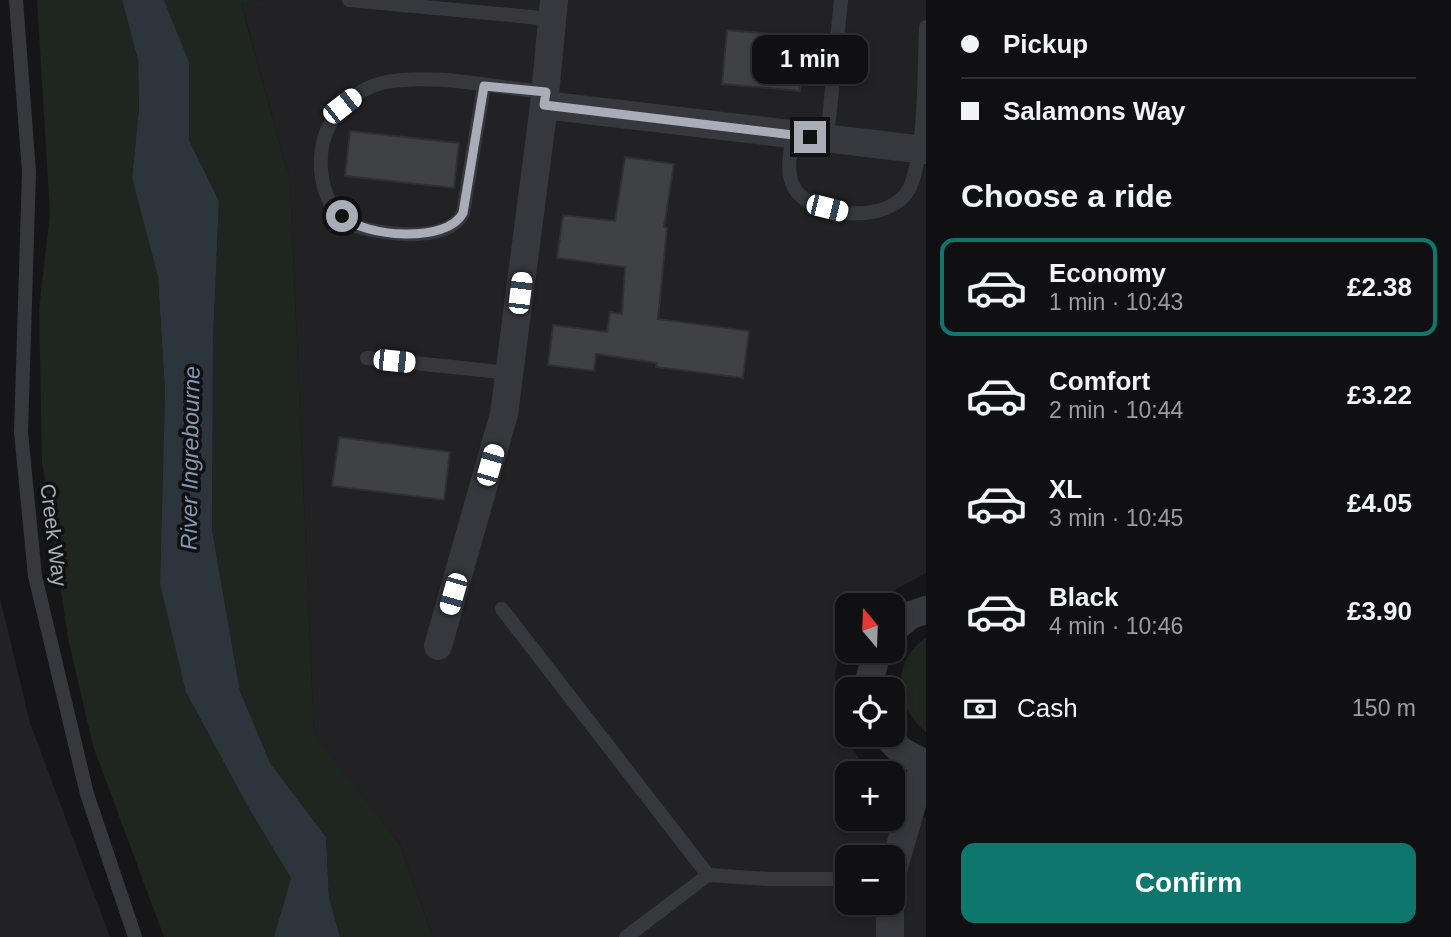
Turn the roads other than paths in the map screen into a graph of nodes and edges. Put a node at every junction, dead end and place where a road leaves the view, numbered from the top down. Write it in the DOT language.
graph roads {
  1 [pos="16,0"];
  2 [pos="349,0"];
  3 [pos="841,0"];
  4 [pos="553,10"];
  5 [pos="926,27"];
  6 [pos="484,86"];
  7 [pos="545,99"];
  8 [pos="793,135"];
  9 [pos="827,139"];
  10 [pos="923,150"];
  11 [pos="367,358"];
  12 [pos="510,373"];
  13 [pos="502,609"];
  14 [pos="926,610"];
  15 [pos="905,620"];
  16 [pos="438,646"];
  17 [pos="897,747"];
  18 [pos="925,764"];
  19 [pos="901,845"];
  20 [pos="708,875"];
  21 [pos="835,879"];
  22 [pos="890,915"];
  23 [pos="135,937"];
  24 [pos="626,937"];
  25 [pos="890,937"];
  1 -- 23 [label="lane, Creek Way"];
  2 -- 4 [label="lane"];
  3 -- 9 [label="lane"];
  4 -- 7 [label="street"];
  5 -- 10 [label="lane"];
  6 -- 6 [label="lane"];
  6 -- 7 [label="lane"];
  7 -- 8 [label="street"];
  7 -- 12 [label="street"];
  8 -- 9 [label="street"];
  8 -- 10 [label="lane"];
  9 -- 10 [label="street"];
  11 -- 12 [label="lane"];
  12 -- 16 [label="street"];
  13 -- 20 [label="lane"];
  14 -- 15 [label="street"];
  17 -- 18 [label="street"];
  18 -- 19 [label="street"];
  20 -- 21 [label="lane"];
  20 -- 24 [label="lane"];
  22 -- 25 [label="street"];
}
